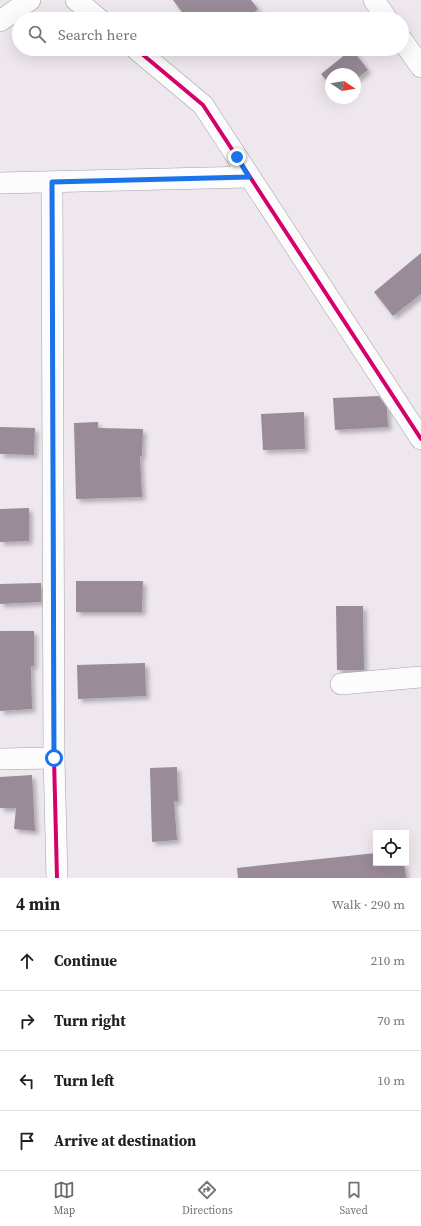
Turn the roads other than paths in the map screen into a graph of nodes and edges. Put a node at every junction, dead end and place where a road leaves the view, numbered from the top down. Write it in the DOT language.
graph roads {
  1 [pos="30,0"];
  2 [pos="76,0"];
  3 [pos="374,0"];
  4 [pos="13,12"];
  5 [pos="91,12"];
  6 [pos="382,12"];
  7 [pos="12,13"];
  8 [pos="0,21"];
  9 [pos="409,50"];
  10 [pos="144,56"];
  11 [pos="421,67"];
  12 [pos="249,177"];
  13 [pos="52,182"];
  14 [pos="0,183"];
  15 [pos="421,439"];
  16 [pos="421,677"];
  17 [pos="341,684"];
  18 [pos="54,758"];
  19 [pos="0,759"];
  20 [pos="57,878"];
  1 -- 4 [label="street"];
  2 -- 5 [label="street"];
  3 -- 6 [label="street"];
  7 -- 8 [label="street"];
  9 -- 11 [label="street"];
  10 -- 12 [label="street"];
  12 -- 13 [label="street"];
  12 -- 15 [label="street"];
  13 -- 14 [label="street"];
  13 -- 18 [label="street"];
  16 -- 17 [label="street"];
  18 -- 19 [label="street"];
  18 -- 20 [label="street"];
}
